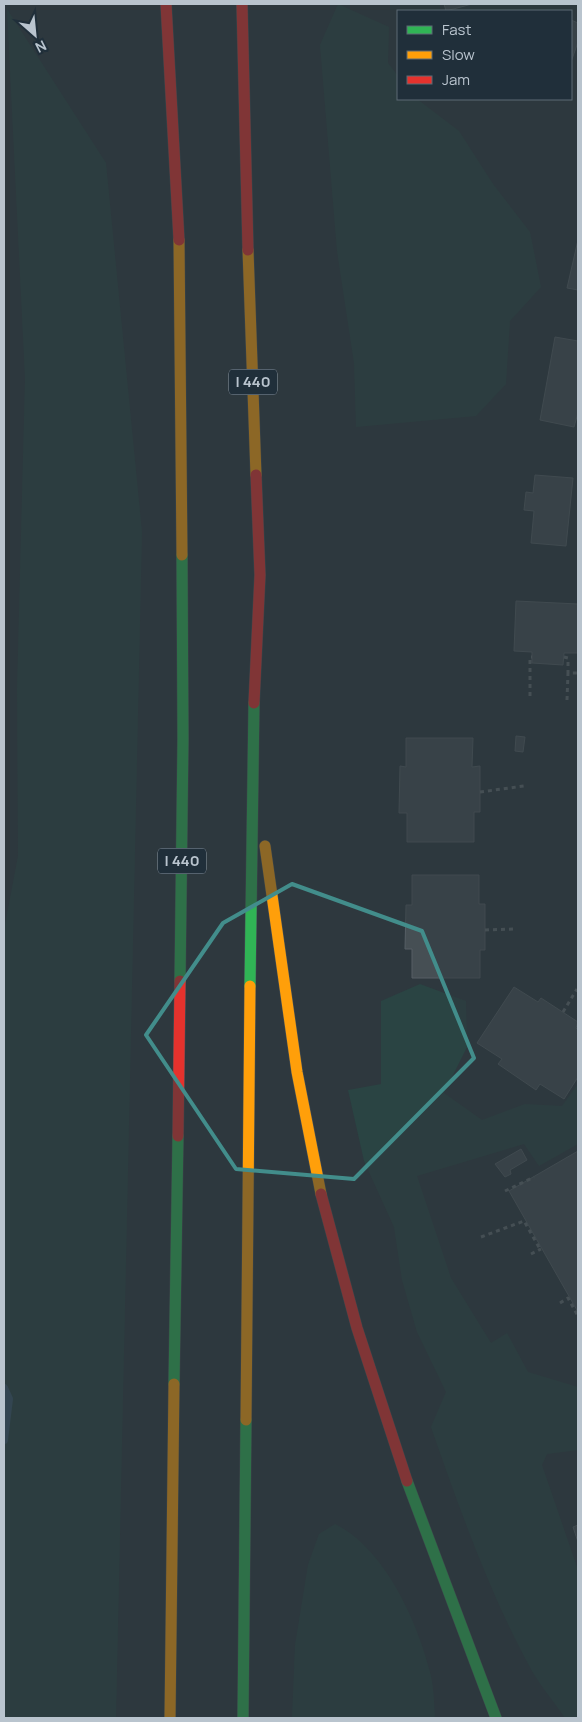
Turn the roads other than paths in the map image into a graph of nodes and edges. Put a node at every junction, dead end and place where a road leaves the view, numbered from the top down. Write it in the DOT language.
graph roads {
  1 [pos="166,4"];
  2 [pos="242,4"];
  3 [pos="252,760"];
  4 [pos="170,1718"];
  5 [pos="243,1718"];
  6 [pos="496,1718"];
  1 -- 4 [label="highway, I 440"];
  2 -- 3 [label="highway, I 440"];
  3 -- 5 [label="highway, I 440"];
  3 -- 6 [label="highway"];
}
